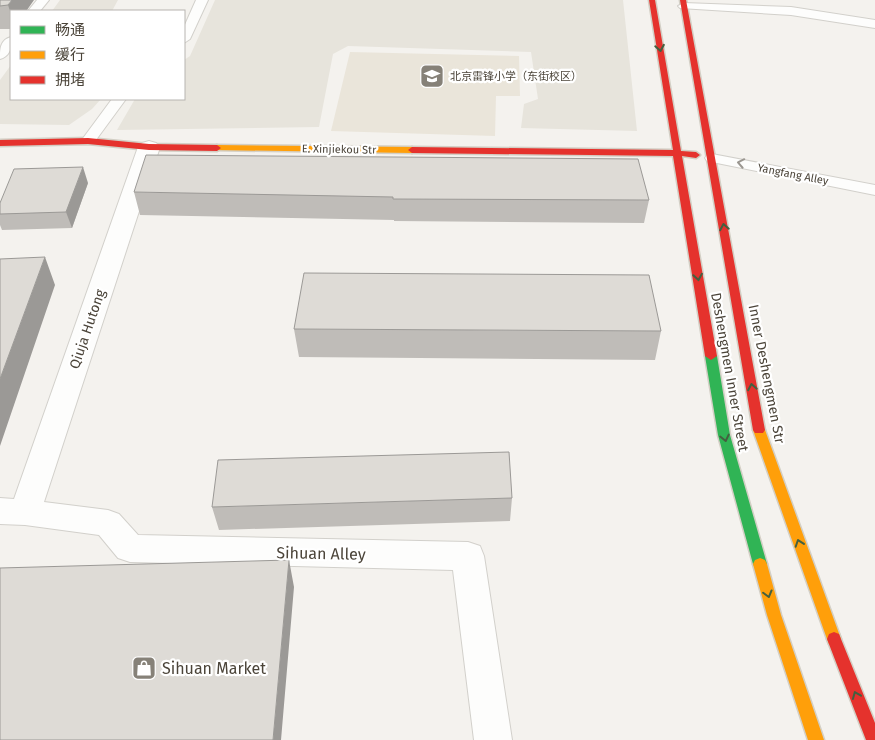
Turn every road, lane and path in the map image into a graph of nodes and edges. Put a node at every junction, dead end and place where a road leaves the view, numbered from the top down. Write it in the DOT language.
graph roads {
  1 [pos="43,0"];
  2 [pos="202,0"];
  3 [pos="652,0"];
  4 [pos="684,3"];
  5 [pos="35,10"];
  6 [pos="875,24"];
  7 [pos="185,37"];
  8 [pos="10,42"];
  9 [pos="0,55"];
  10 [pos="118,100"];
  11 [pos="88,141"];
  12 [pos="0,143"];
  13 [pos="149,146"];
  14 [pos="678,153"];
  15 [pos="712,158"];
  16 [pos="875,190"];
  17 [pos="13,511"];
  18 [pos="493,740"];
  19 [pos="816,740"];
  20 [pos="874,740"];
  1 -- 5 [label="lane"];
  2 -- 7 [label="lane"];
  3 -- 14 [label="main road, Deshengmen Inner Street, one-way"];
  4 -- 6 [label="lane"];
  4 -- 15 [label="main road, Inner Deshengmen Str"];
  8 -- 9 [label="lane"];
  10 -- 11 [label="lane"];
  11 -- 12 [label="main road, E. Xinjiekou Str"];
  11 -- 13 [label="main road, E. Xinjiekou Str"];
  13 -- 14 [label="main road, E. Xinjiekou Str"];
  13 -- 17 [label="street, Qiuja Hutong"];
  14 -- 15 [label="main road, E. Xinjiekou Str"];
  14 -- 19 [label="main road, Deshengmen Inner Street, one-way"];
  16 -- 15 [label="lane, Yangfang Alley, one-way"];
  20 -- 15 [label="main road, Inner Deshengmen Str, one-way"];
  17 -- 18 [label="street, Sihuan Alley"];
}
